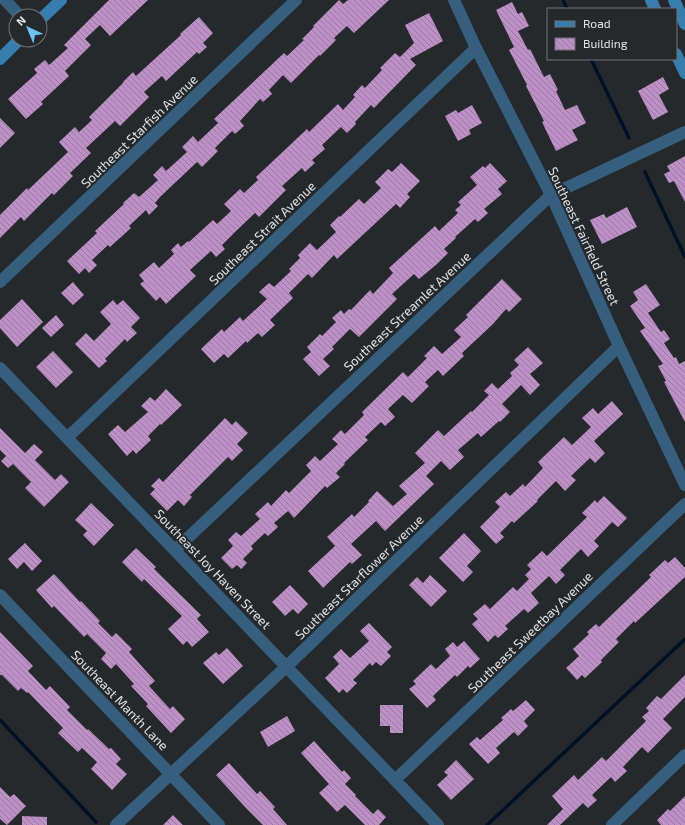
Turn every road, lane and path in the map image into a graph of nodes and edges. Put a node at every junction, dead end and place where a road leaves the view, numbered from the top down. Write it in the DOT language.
graph roads {
  1 [pos="5,0"];
  2 [pos="61,0"];
  3 [pos="296,0"];
  4 [pos="454,0"];
  5 [pos="674,0"];
  6 [pos="12,8"];
  7 [pos="48,12"];
  8 [pos="685,24"];
  9 [pos="12,48"];
  10 [pos="476,48"];
  11 [pos="677,56"];
  12 [pos="0,59"];
  13 [pos="685,73"];
  14 [pos="685,132"];
  15 [pos="551,195"];
  16 [pos="0,282"];
  17 [pos="619,346"];
  18 [pos="0,368"];
  19 [pos="67,438"];
  20 [pos="685,485"];
  21 [pos="685,504"];
  22 [pos="175,550"];
  23 [pos="0,595"];
  24 [pos="286,667"];
  25 [pos="685,755"];
  26 [pos="170,774"];
  27 [pos="395,780"];
  28 [pos="116,825"];
  29 [pos="219,825"];
  30 [pos="438,825"];
  31 [pos="612,825"];
  1 -- 6 [label="street"];
  2 -- 7 [label="street"];
  3 -- 16 [label="street, Southeast Starfish Avenue"];
  4 -- 10 [label="street, Southeast Fairfield Street"];
  5 -- 8 [label="street"];
  9 -- 12 [label="street"];
  10 -- 15 [label="street, Southeast Fairfield Street"];
  10 -- 19 [label="street, Southeast Strait Avenue"];
  11 -- 13 [label="street"];
  14 -- 15 [label="street, Southeast Streamlet Avenue"];
  15 -- 17 [label="street, Southeast Fairfield Street"];
  15 -- 22 [label="street, Southeast Streamlet Avenue"];
  17 -- 20 [label="street, Southeast Fairfield Street"];
  17 -- 24 [label="street, Southeast Starflower Avenue"];
  18 -- 19 [label="street, Southeast Joy Haven Street"];
  19 -- 22 [label="street, Southeast Joy Haven Street"];
  21 -- 27 [label="street, Southeast Sweetbay Avenue"];
  22 -- 24 [label="street, Southeast Joy Haven Street"];
  23 -- 26 [label="street, Southeast Manth Lane"];
  24 -- 26 [label="street, Southeast Starflower Avenue"];
  24 -- 27 [label="street, Southeast Joy Haven Street"];
  25 -- 31 [label="street"];
  26 -- 28 [label="street, Southeast Starflower Avenue"];
  26 -- 29 [label="street, Southeast Manth Lane"];
  27 -- 30 [label="street, Southeast Joy Haven Street"];
}
